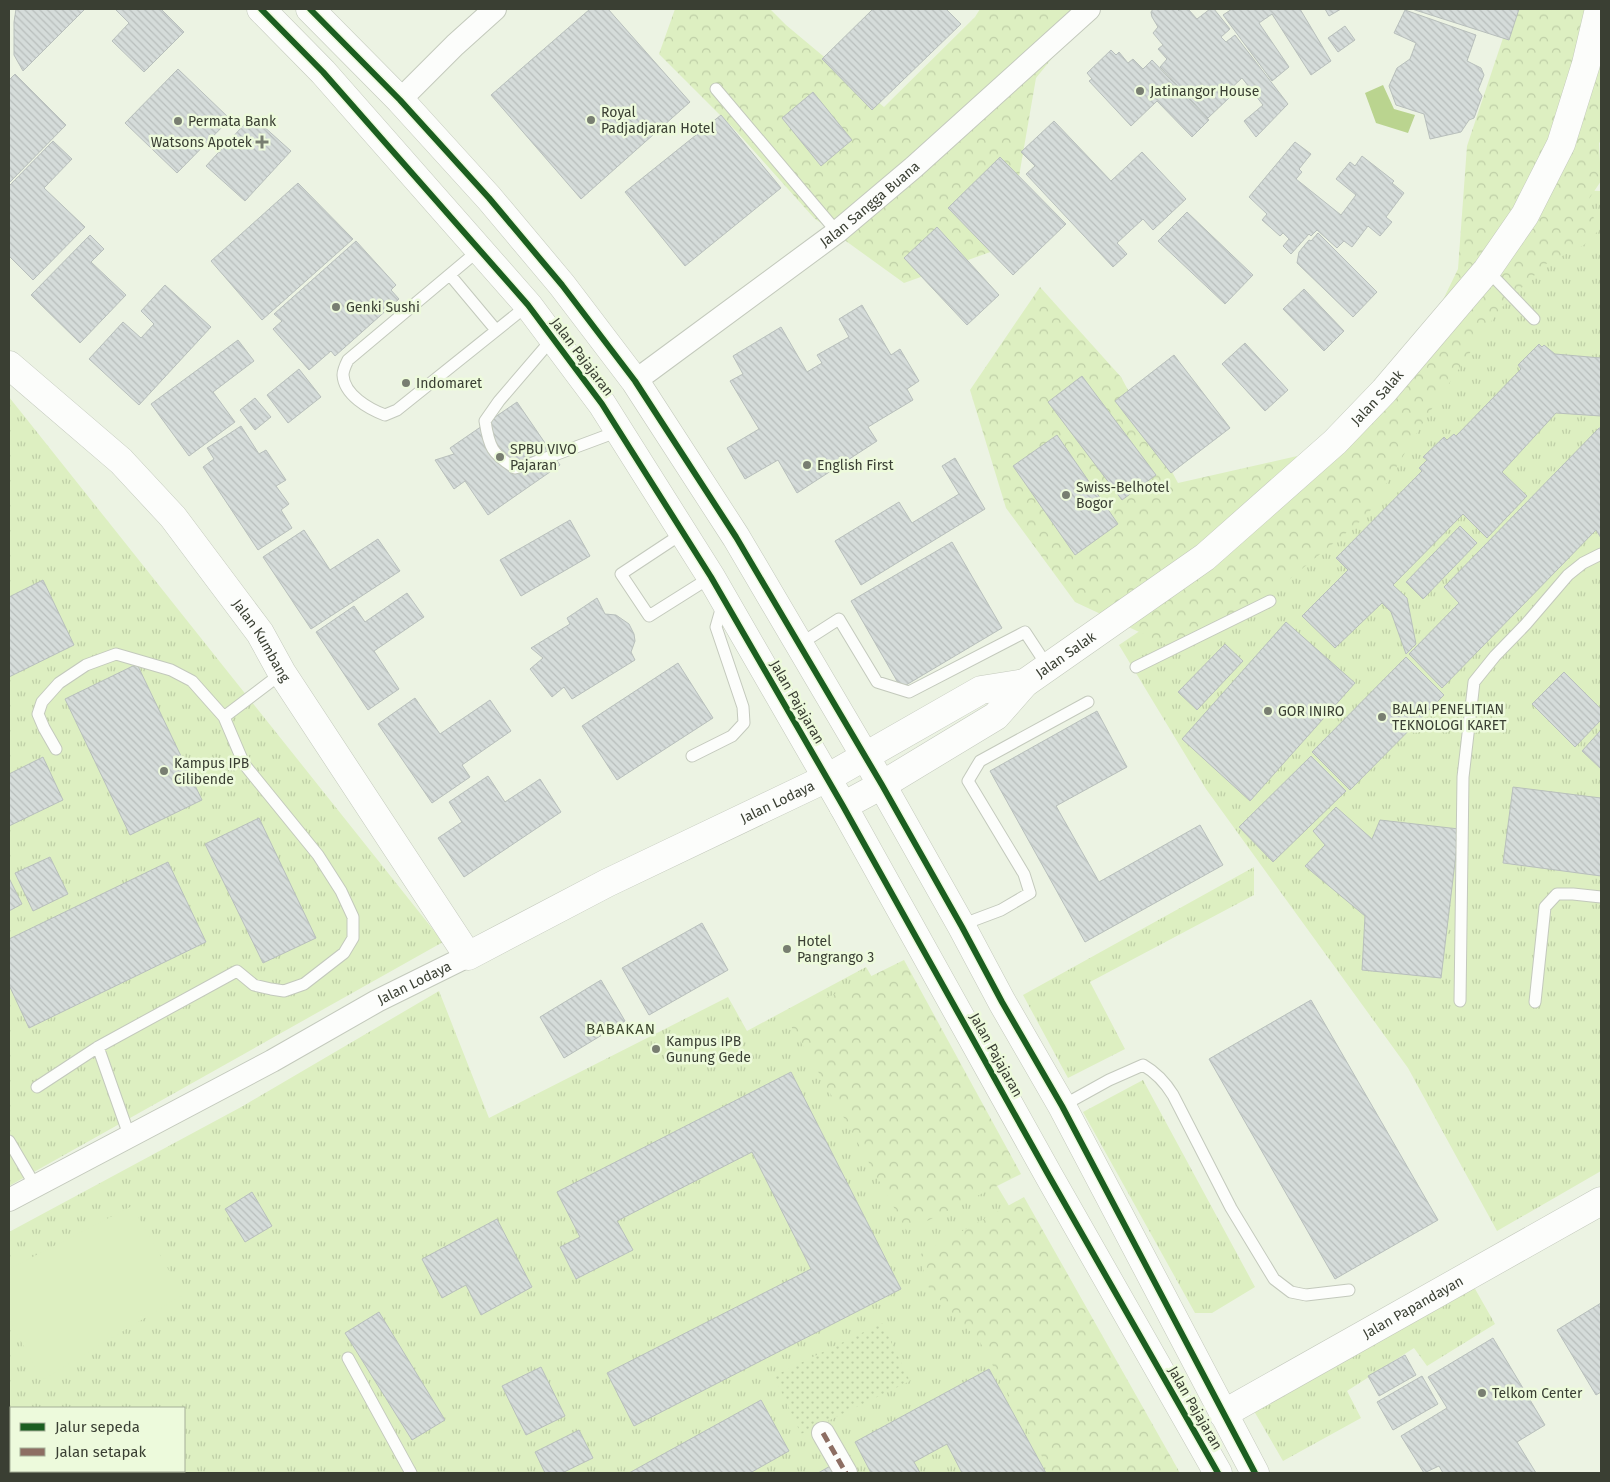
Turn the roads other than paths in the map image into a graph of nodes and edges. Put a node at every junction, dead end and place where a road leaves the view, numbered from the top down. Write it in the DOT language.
graph roads {
  1 [pos="261,9"];
  2 [pos="310,9"];
  3 [pos="495,9"];
  4 [pos="1089,9"];
  5 [pos="1599,9"];
  6 [pos="716,90"];
  7 [pos="400,100"];
  8 [pos="837,232"];
  9 [pos="479,250"];
  10 [pos="1487,270"];
  11 [pos="450,275"];
  12 [pos="528,305"];
  13 [pos="1534,319"];
  14 [pos="496,330"];
  15 [pos="553,338"];
  16 [pos="9,367"];
  17 [pos="635,381"];
  18 [pos="619,431"];
  19 [pos="684,533"];
  20 [pos="1601,554"];
  21 [pos="711,577"];
  22 [pos="1270,601"];
  23 [pos="728,606"];
  24 [pos="800,644"];
  25 [pos="1048,667"];
  26 [pos="1136,667"];
  27 [pos="282,672"];
  28 [pos="1025,683"];
  29 [pos="1088,702"];
  30 [pos="224,717"];
  31 [pos="56,749"];
  32 [pos="692,756"];
  33 [pos="866,756"];
  34 [pos="826,778"];
  35 [pos="882,785"];
  36 [pos="843,806"];
  37 [pos="1601,897"];
  38 [pos="962,927"];
  39 [pos="468,956"];
  40 [pos="1460,1002"];
  41 [pos="1535,1002"];
  42 [pos="98,1047"];
  43 [pos="37,1088"];
  44 [pos="1062,1106"];
  45 [pos="130,1135"];
  46 [pos="9,1141"];
  47 [pos="36,1187"];
  48 [pos="9,1200"];
  49 [pos="1601,1201"];
  50 [pos="1349,1290"];
  51 [pos="348,1358"];
  52 [pos="1223,1414"];
  53 [pos="823,1433"];
  54 [pos="411,1473"];
  55 [pos="846,1473"];
  56 [pos="1218,1473"];
  57 [pos="1256,1473"];
  1 -- 9 [label="main road, Jalan Pajajaran"];
  2 -- 7 [label="main road, Jalan Pajajaran"];
  3 -- 7 [label="street"];
  4 -- 8 [label="street, Jalan Sangga Buana"];
  5 -- 10 [label="main road, Jalan Salak"];
  6 -- 8 [label="lane"];
  7 -- 17 [label="main road, Jalan Pajajaran"];
  8 -- 17 [label="street, Jalan Sangga Buana"];
  9 -- 11 [label="lane"];
  9 -- 12 [label="main road, Jalan Pajajaran"];
  10 -- 13 [label="lane"];
  10 -- 25 [label="main road, Jalan Salak"];
  11 -- 14 [label="lane"];
  11 -- 14 [label="lane"];
  12 -- 14 [label="lane"];
  12 -- 15 [label="main road, Jalan Pajajaran"];
  15 -- 18 [label="main road, Jalan Pajajaran"];
  15 -- 18 [label="lane"];
  16 -- 27 [label="main road, Jalan Kumbang"];
  17 -- 24 [label="main road, Jalan Pajajaran"];
  18 -- 19 [label="main road, Jalan Pajajaran"];
  19 -- 21 [label="main road, Jalan Pajajaran"];
  19 -- 21 [label="lane"];
  20 -- 40 [label="lane"];
  21 -- 23 [label="main road, Jalan Pajajaran"];
  22 -- 26 [label="lane"];
  23 -- 32 [label="lane"];
  23 -- 34 [label="main road, Jalan Pajajaran"];
  24 -- 25 [label="lane"];
  24 -- 33 [label="main road, Jalan Pajajaran"];
  25 -- 28 [label="main road, Jalan Salak"];
  27 -- 30 [label="lane"];
  27 -- 39 [label="main road, Jalan Kumbang"];
  28 -- 33 [label="main road, Jalan Salak"];
  28 -- 35 [label="main road, Jalan Salak"];
  29 -- 38 [label="lane"];
  30 -- 31 [label="lane"];
  30 -- 42 [label="lane"];
  33 -- 34 [label="main road, Jalan Salak"];
  33 -- 35 [label="main road, Jalan Pajajaran"];
  34 -- 36 [label="main road, Jalan Pajajaran"];
  34 -- 39 [label="main road, Jalan Lodaya"];
  35 -- 36 [label="main road, Jalan Salak"];
  35 -- 38 [label="main road, Jalan Pajajaran"];
  36 -- 56 [label="main road, Jalan Pajajaran"];
  37 -- 41 [label="lane"];
  38 -- 44 [label="main road, Jalan Pajajaran"];
  39 -- 45 [label="street, Jalan Lodaya"];
  42 -- 43 [label="lane"];
  42 -- 45 [label="lane"];
  44 -- 50 [label="lane"];
  44 -- 52 [label="main road, Jalan Pajajaran"];
  45 -- 47 [label="street, Jalan Lodaya"];
  46 -- 47 [label="lane"];
  47 -- 48 [label="street, Jalan Lodaya"];
  49 -- 52 [label="main road, Jalan Papandayan"];
  51 -- 54 [label="lane"];
  52 -- 57 [label="main road, Jalan Pajajaran"];
  53 -- 55 [label="street"];
}
